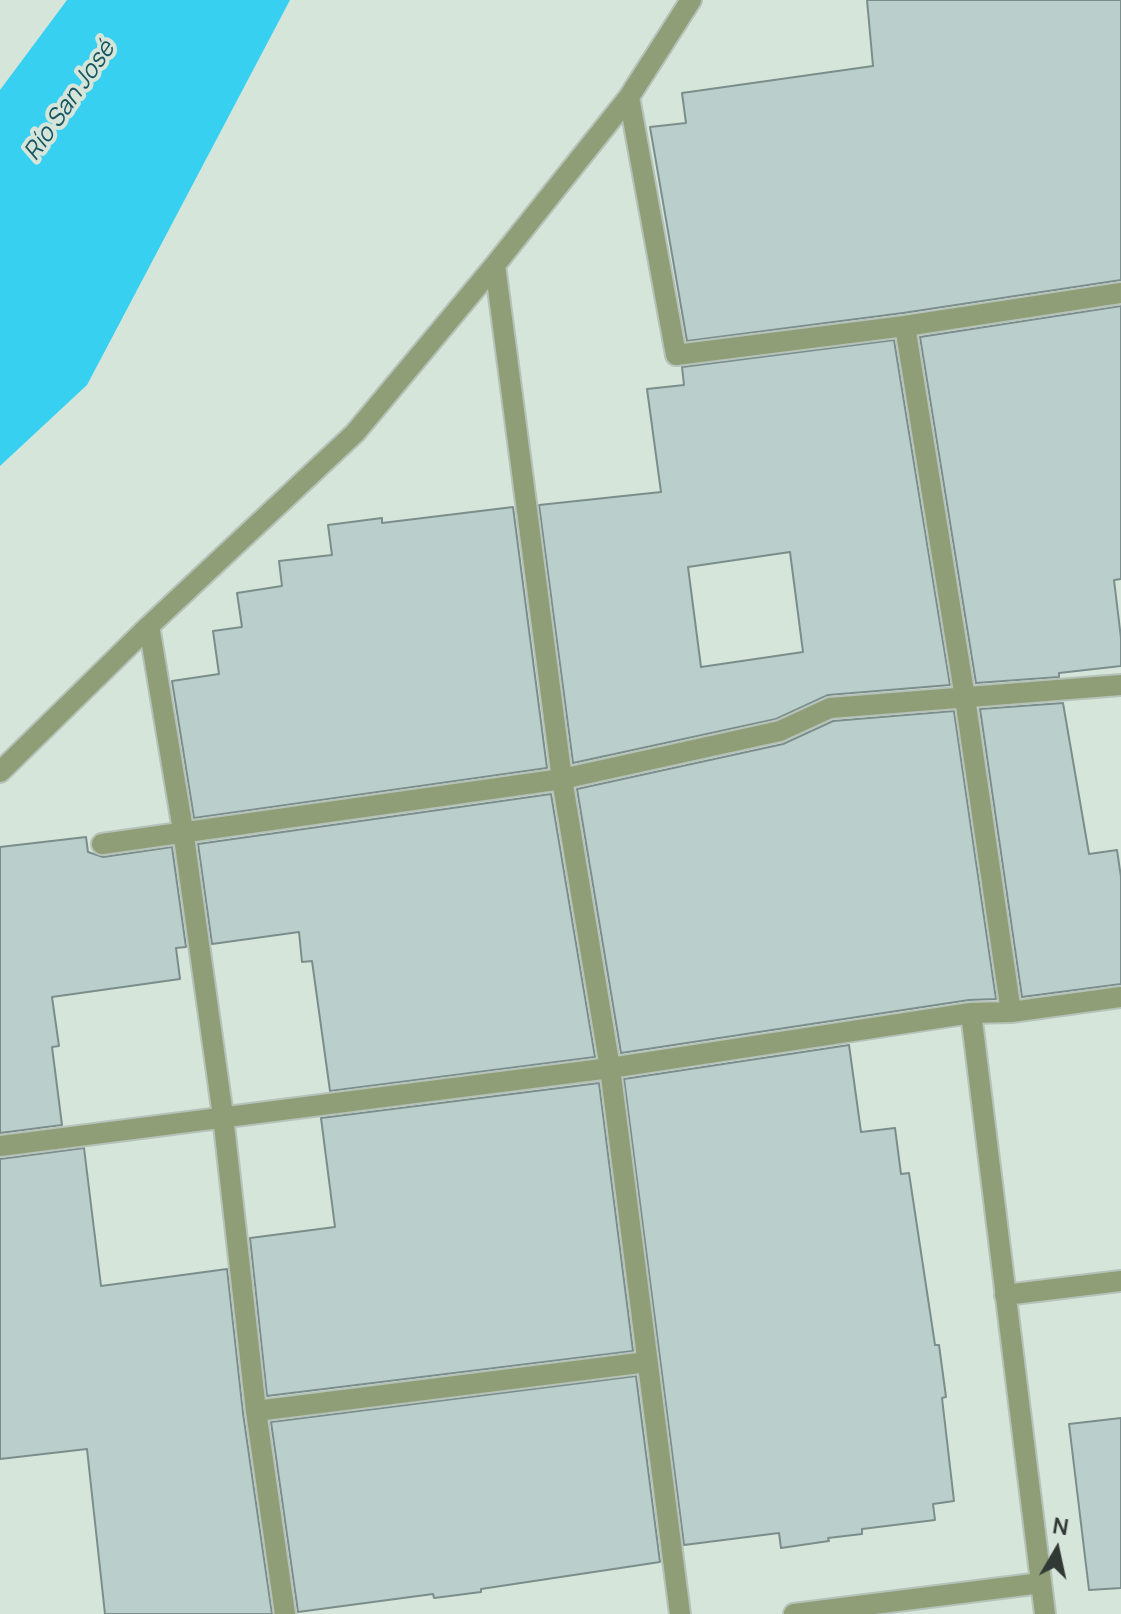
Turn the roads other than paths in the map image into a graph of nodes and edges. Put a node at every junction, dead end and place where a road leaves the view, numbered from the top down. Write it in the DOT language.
graph roads {
  1 [pos="691,0"];
  2 [pos="629,97"];
  3 [pos="495,265"];
  4 [pos="1121,293"];
  5 [pos="905,326"];
  6 [pos="149,626"];
  7 [pos="1121,685"];
  8 [pos="965,698"];
  9 [pos="0,772"];
  10 [pos="562,779"];
  11 [pos="183,830"];
  12 [pos="102,844"];
  13 [pos="1121,997"];
  14 [pos="1011,1012"];
  15 [pos="971,1013"];
  16 [pos="610,1068"];
  17 [pos="223,1116"];
  18 [pos="0,1146"];
  19 [pos="1121,1281"];
  20 [pos="1005,1295"];
  21 [pos="647,1362"];
  22 [pos="256,1411"];
  23 [pos="1041,1583"];
  24 [pos="285,1614"];
  25 [pos="680,1614"];
  26 [pos="794,1614"];
  27 [pos="1045,1614"];
  1 -- 2 [label="street"];
  2 -- 3 [label="street"];
  2 -- 5 [label="street"];
  3 -- 6 [label="street"];
  3 -- 10 [label="street"];
  4 -- 5 [label="street"];
  5 -- 8 [label="street"];
  6 -- 9 [label="street"];
  6 -- 11 [label="street"];
  7 -- 8 [label="street"];
  8 -- 10 [label="street"];
  8 -- 14 [label="street"];
  10 -- 11 [label="street"];
  10 -- 16 [label="street"];
  11 -- 12 [label="street"];
  11 -- 17 [label="street"];
  13 -- 14 [label="street"];
  14 -- 15 [label="street"];
  15 -- 16 [label="street"];
  15 -- 20 [label="street"];
  16 -- 17 [label="street"];
  16 -- 21 [label="street"];
  17 -- 18 [label="street"];
  17 -- 22 [label="street"];
  19 -- 20 [label="street"];
  20 -- 23 [label="street"];
  21 -- 22 [label="street"];
  21 -- 25 [label="street"];
  22 -- 24 [label="street"];
  23 -- 26 [label="street"];
  23 -- 27 [label="street"];
}
